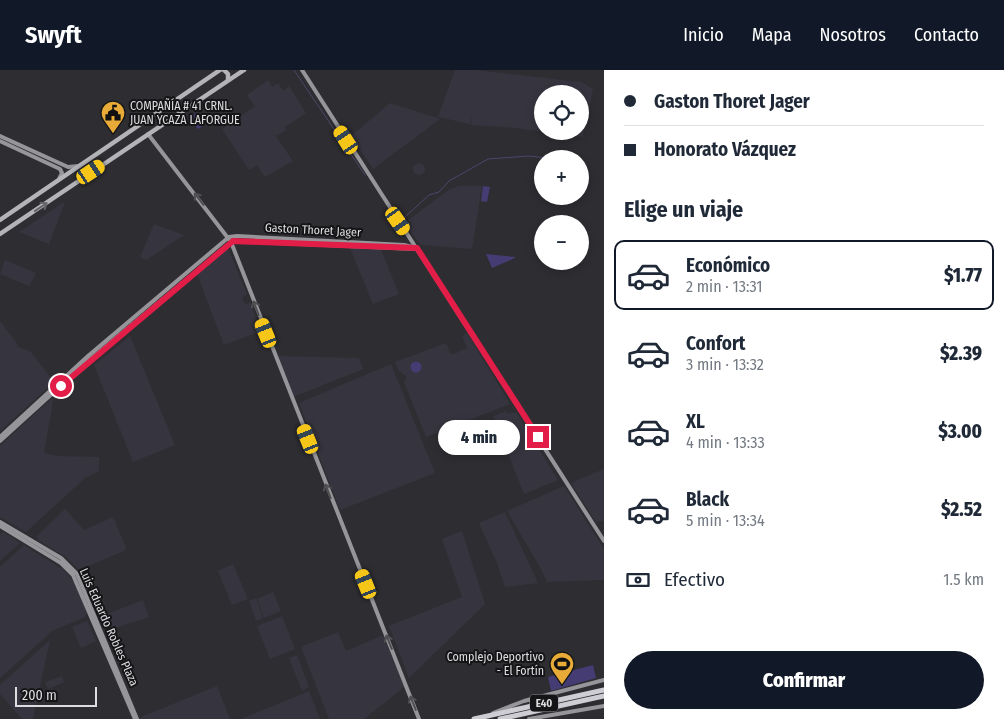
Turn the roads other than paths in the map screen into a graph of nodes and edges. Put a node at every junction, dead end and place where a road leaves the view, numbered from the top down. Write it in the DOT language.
graph roads {
  1 [pos="220,70"];
  2 [pos="224,70"];
  3 [pos="239,70"];
  4 [pos="243,70"];
  5 [pos="302,70"];
  6 [pos="227,81"];
  7 [pos="148,134"];
  8 [pos="0,136"];
  9 [pos="0,141"];
  10 [pos="81,166"];
  11 [pos="59,180"];
  12 [pos="0,219"];
  13 [pos="0,234"];
  14 [pos="230,240"];
  15 [pos="417,248"];
  16 [pos="0,437"];
  17 [pos="0,441"];
  18 [pos="0,522"];
  19 [pos="0,526"];
  20 [pos="604,541"];
  21 [pos="604,680"];
  22 [pos="604,690"];
  23 [pos="604,696"];
  24 [pos="604,706"];
  25 [pos="485,716"];
  26 [pos="535,718"];
  27 [pos="136,719"];
  28 [pos="420,719"];
  29 [pos="474,719"];
  30 [pos="500,719"];
  31 [pos="529,719"];
  1 -- 10 [label="main road"];
  2 -- 6 [label="main road"];
  3 -- 4 [label="main road"];
  4 -- 6 [label="main road"];
  5 -- 15 [label="street"];
  6 -- 7 [label="main road"];
  13 -- 7 [label="main road, one-way"];
  14 -- 7 [label="street, one-way"];
  8 -- 10 [label="street"];
  9 -- 11 [label="street"];
  10 -- 11 [label="main road"];
  11 -- 12 [label="main road"];
  14 -- 15 [label="street, Gaston Thoret Jager"];
  14 -- 16 [label="street"];
  14 -- 17 [label="street"];
  28 -- 14 [label="street, one-way"];
  15 -- 20 [label="street"];
  18 -- 27 [label="street, Luis Eduardo Robles Plaza"];
  19 -- 27 [label="street, Luis Eduardo Robles Plaza"];
  21 -- 25 [label="street"];
  22 -- 25 [label="highway, E40"];
  23 -- 30 [label="highway, E40"];
  24 -- 26 [label="street"];
  25 -- 29 [label="highway, E40"];
  26 -- 31 [label="street"];
}
